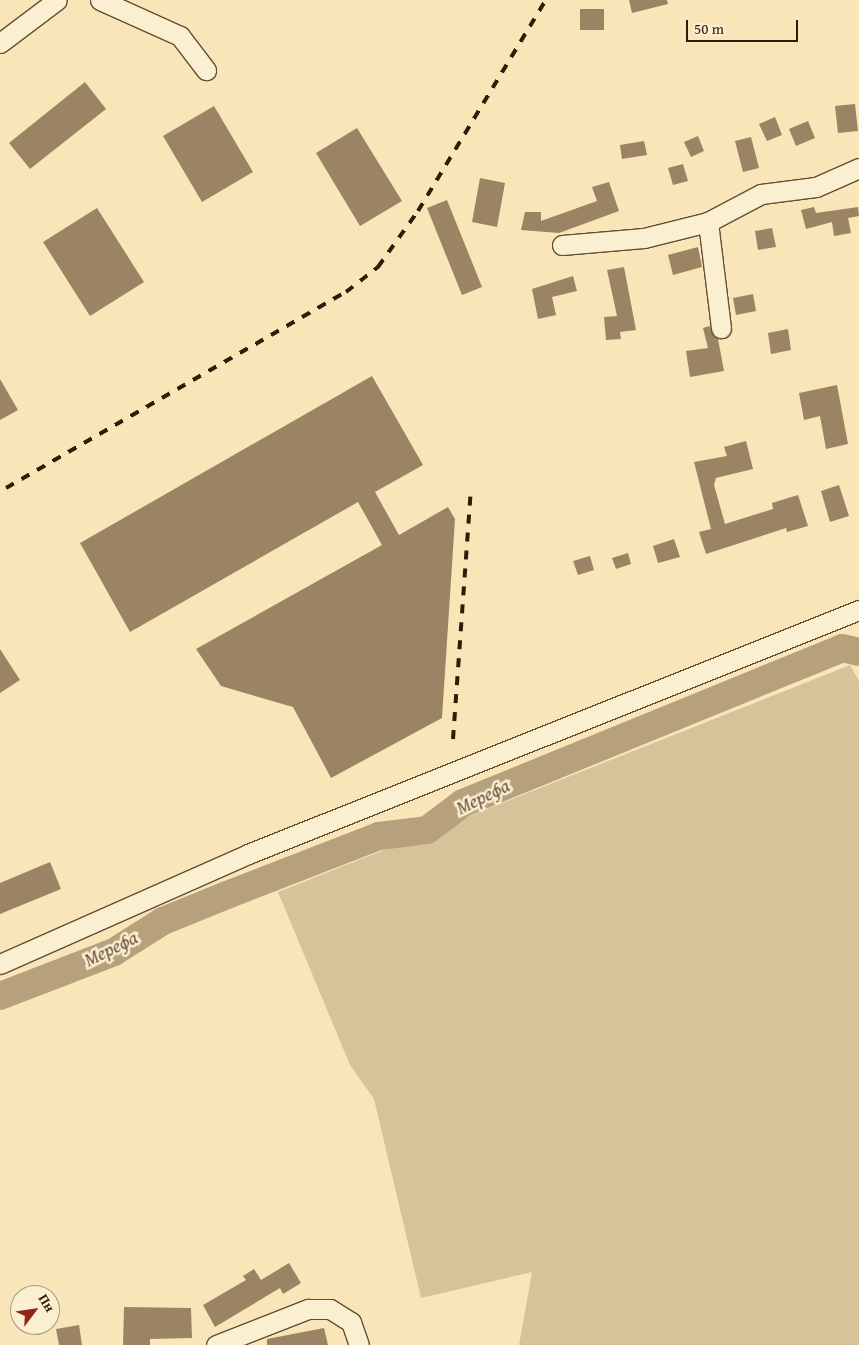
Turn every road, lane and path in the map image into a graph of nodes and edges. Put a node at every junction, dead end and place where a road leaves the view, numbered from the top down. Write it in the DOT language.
graph roads {
  1 [pos="57,0"];
  2 [pos="100,0"];
  3 [pos="0,43"];
  4 [pos="206,70"];
  5 [pos="859,168"];
  6 [pos="708,222"];
  7 [pos="562,245"];
  8 [pos="721,328"];
  9 [pos="859,610"];
  10 [pos="0,964"];
  11 [pos="216,1345"];
  12 [pos="359,1345"];
  1 -- 3 [label="street"];
  2 -- 4 [label="street"];
  5 -- 6 [label="street"];
  6 -- 7 [label="street"];
  6 -- 8 [label="street"];
  9 -- 10 [label="street"];
  11 -- 12 [label="street"];
}
